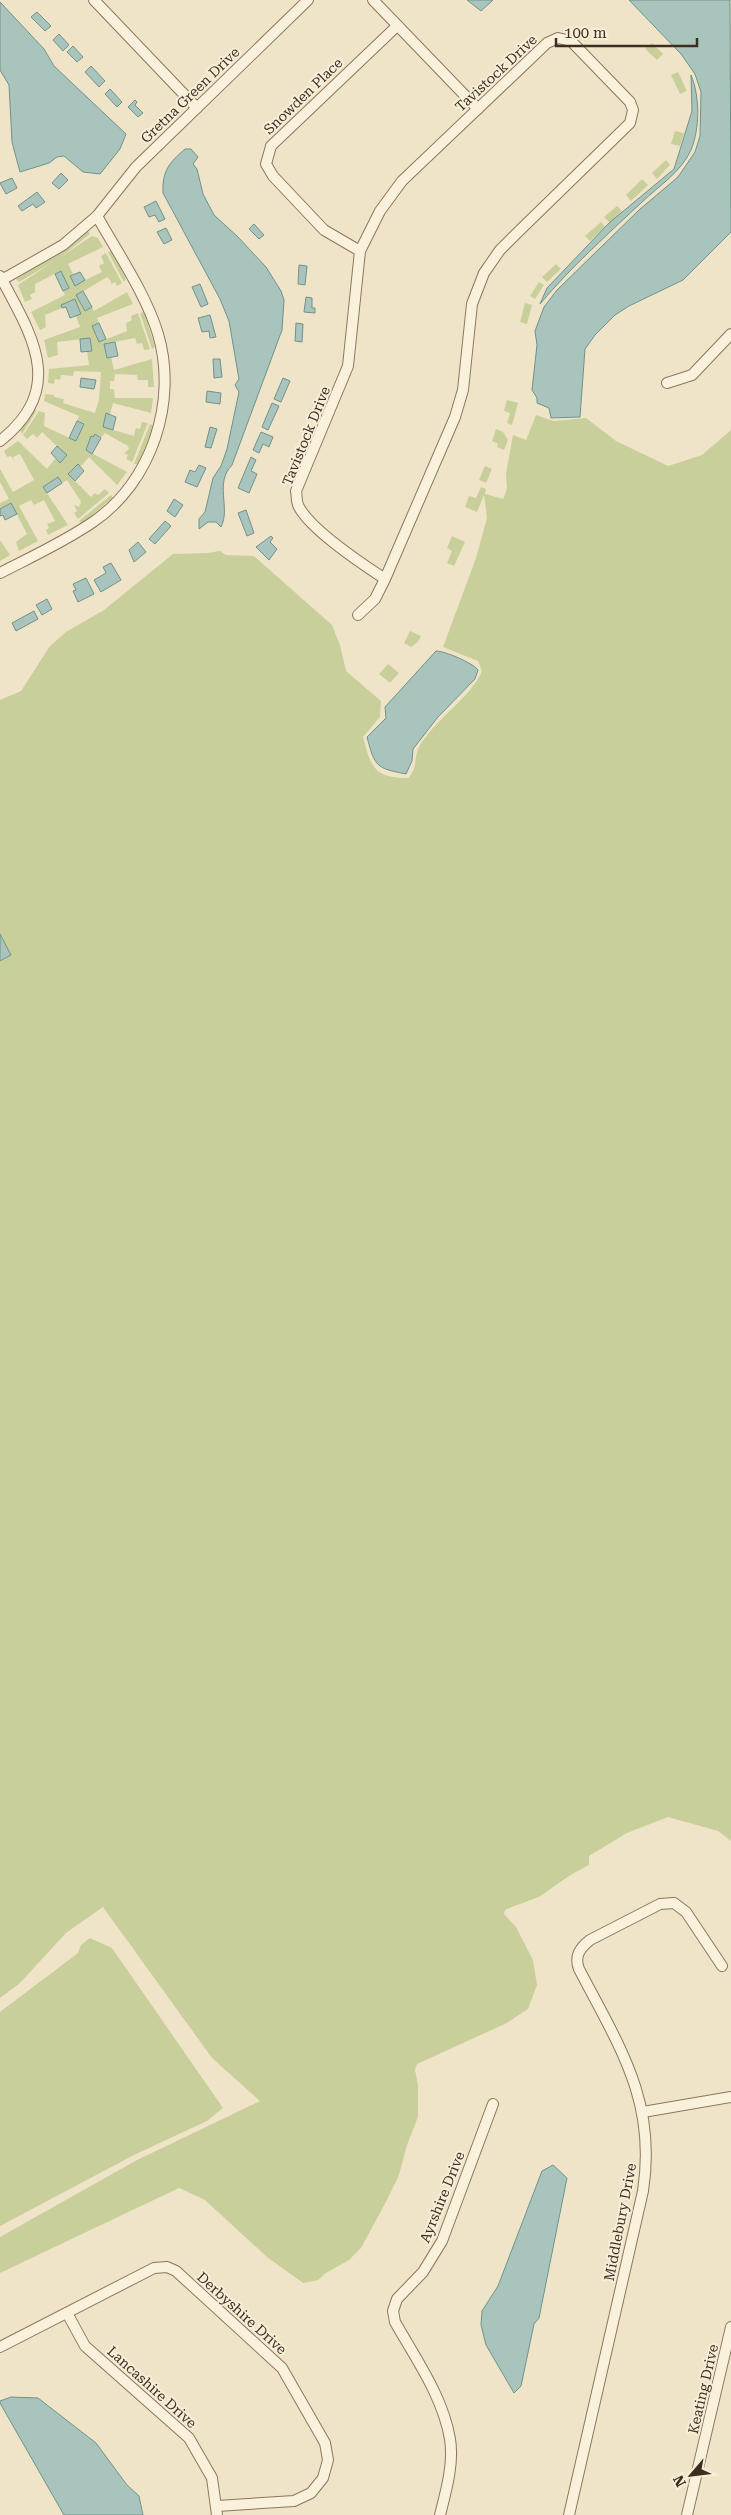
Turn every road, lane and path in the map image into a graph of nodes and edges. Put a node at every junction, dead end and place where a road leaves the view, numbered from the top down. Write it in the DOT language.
graph roads {
  1 [pos="94,0"];
  2 [pos="308,0"];
  3 [pos="373,0"];
  4 [pos="397,26"];
  5 [pos="197,108"];
  6 [pos="478,108"];
  7 [pos="97,216"];
  8 [pos="360,251"];
  9 [pos="1,279"];
  10 [pos="731,334"];
  11 [pos="667,383"];
  12 [pos="0,441"];
  13 [pos="0,573"];
  14 [pos="385,579"];
  15 [pos="358,615"];
  16 [pos="722,1966"];
  17 [pos="731,2097"];
  18 [pos="493,2104"];
  19 [pos="643,2112"];
  20 [pos="67,2313"];
  21 [pos="731,2327"];
  22 [pos="0,2347"];
  23 [pos="217,2511"];
  24 [pos="440,2515"];
  25 [pos="569,2515"];
  26 [pos="687,2515"];
  1 -- 5 [label="street"];
  2 -- 5 [label="street, Gretna Green Drive"];
  3 -- 4 [label="street"];
  4 -- 6 [label="street"];
  4 -- 8 [label="street, Snowden Place"];
  5 -- 7 [label="street, Gretna Green Drive"];
  6 -- 8 [label="street, Tavistock Drive"];
  6 -- 14 [label="street, Tavistock Drive"];
  7 -- 9 [label="street, Gretna Green Drive"];
  7 -- 13 [label="street"];
  8 -- 14 [label="street, Tavistock Drive"];
  9 -- 12 [label="street"];
  10 -- 11 [label="street"];
  14 -- 15 [label="street, Tavistock Drive"];
  16 -- 19 [label="street, Middlebury Drive"];
  17 -- 19 [label="street"];
  18 -- 24 [label="street, Ayrshire Drive"];
  19 -- 25 [label="street, Middlebury Drive"];
  20 -- 22 [label="street, Derbyshire Drive"];
  20 -- 23 [label="street, Lancashire Drive"];
  20 -- 23 [label="street, Derbyshire Drive"];
  21 -- 26 [label="street, Keating Drive"];
}
